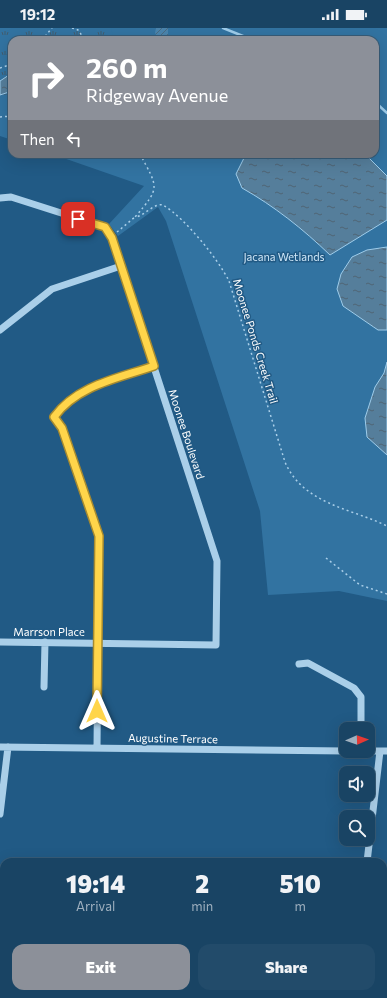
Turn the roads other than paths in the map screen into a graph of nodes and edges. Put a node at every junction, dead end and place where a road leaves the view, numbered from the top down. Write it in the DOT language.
graph roads {
  1 [pos="0,198"];
  2 [pos="121,266"];
  3 [pos="0,330"];
  4 [pos="154,366"];
  5 [pos="0,642"];
  6 [pos="45,642"];
  7 [pos="98,642"];
  8 [pos="299,664"];
  9 [pos="44,687"];
  10 [pos="361,722"];
  11 [pos="0,747"];
  12 [pos="8,747"];
  13 [pos="97,748"];
  14 [pos="339,751"];
  15 [pos="383,751"];
  16 [pos="0,814"];
  17 [pos="368,858"];
  18 [pos="351,998"];
  19 [pos="384,998"];
  1 -- 2 [label="street, Moonee Boulevard"];
  2 -- 3 [label="street"];
  2 -- 4 [label="street, Moonee Boulevard"];
  4 -- 7 [label="street"];
  4 -- 7 [label="street, Moonee Boulevard"];
  5 -- 6 [label="street, Marrson Place"];
  6 -- 7 [label="street, Marrson Place"];
  6 -- 9 [label="street"];
  7 -- 13 [label="street"];
  8 -- 10 [label="street"];
  11 -- 12 [label="street, Augustine Terrace"];
  12 -- 13 [label="street, Augustine Terrace"];
  12 -- 16 [label="street"];
  13 -- 14 [label="street, Augustine Terrace"];
  15 -- 17 [label="street"];
  18 -- 19 [label="street"];
}
